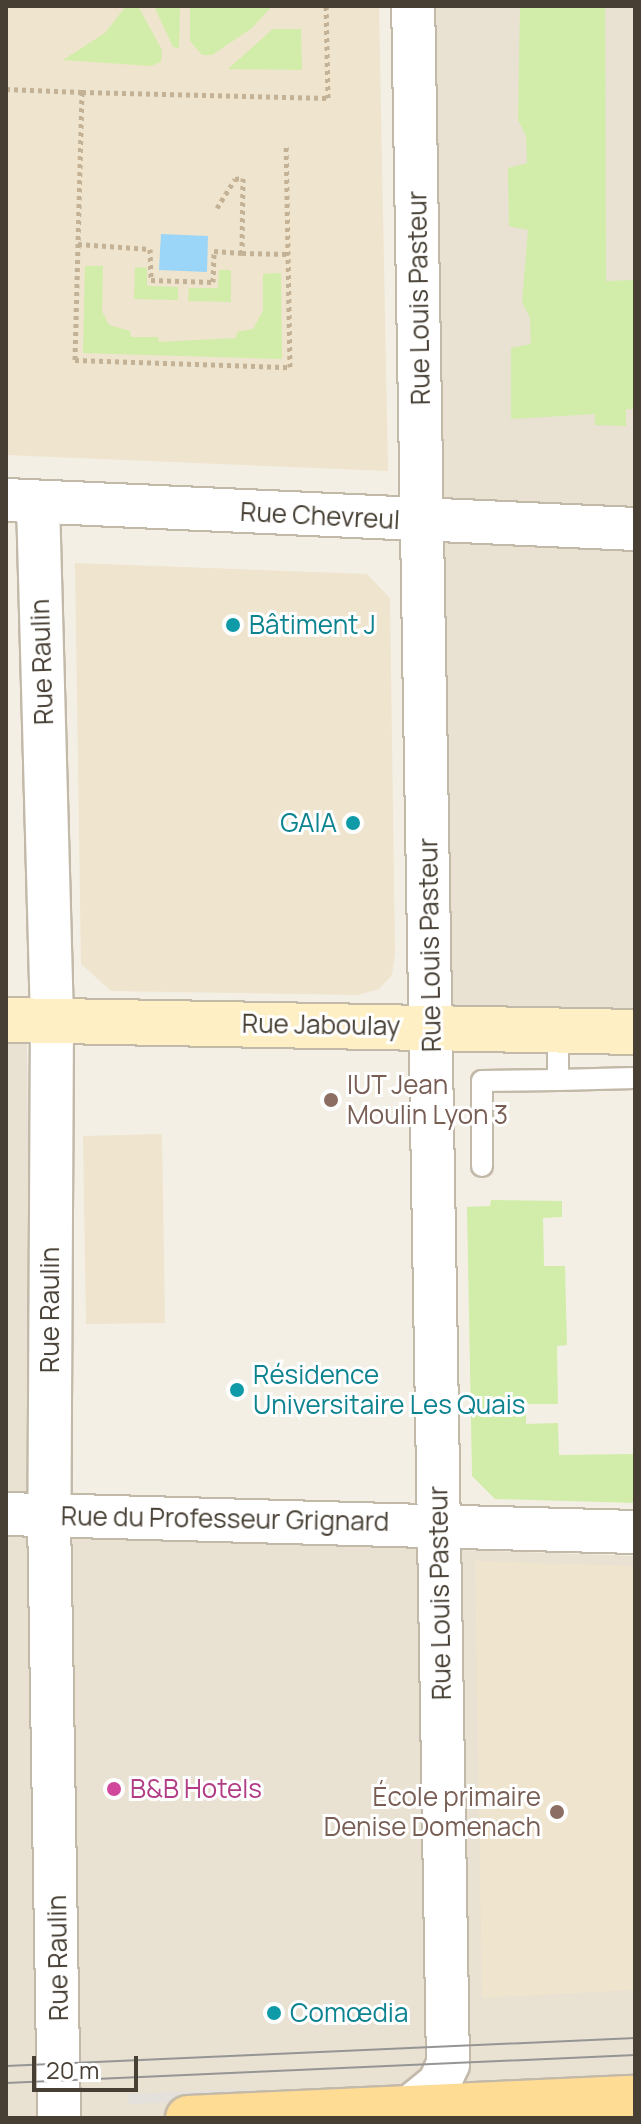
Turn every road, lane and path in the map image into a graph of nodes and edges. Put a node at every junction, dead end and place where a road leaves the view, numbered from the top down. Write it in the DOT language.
graph roads {
  1 [pos="326,6"];
  2 [pos="413,6"];
  3 [pos="6,89"];
  4 [pos="82,92"];
  5 [pos="286,146"];
  6 [pos="217,208"];
  7 [pos="78,244"];
  8 [pos="242,253"];
  9 [pos="288,254"];
  10 [pos="22,501"];
  11 [pos="423,521"];
  12 [pos="635,529"];
  13 [pos="6,1020"];
  14 [pos="52,1021"];
  15 [pos="431,1027"];
  16 [pos="558,1030"];
  17 [pos="635,1032"];
  18 [pos="634,1078"];
  19 [pos="558,1080"];
  20 [pos="482,1166"];
  21 [pos="6,1514"];
  22 [pos="49,1515"];
  23 [pos="439,1525"];
  24 [pos="635,1532"];
  25 [pos="635,2098"];
  26 [pos="409,2108"];
  27 [pos="59,2118"];
  28 [pos="188,2118"];
  1 -- 4 [label="path"];
  2 -- 11 [label="street, Rue Louis Pasteur"];
  3 -- 4 [label="path"];
  4 -- 7 [label="path"];
  5 -- 9 [label="path"];
  6 -- 8 [label="path"];
  7 -- 8 [label="path"];
  7 -- 9 [label="path"];
  8 -- 9 [label="path"];
  10 -- 11 [label="street, Rue Chevreul"];
  10 -- 14 [label="street, Rue Raulin"];
  11 -- 12 [label="street, Rue Chevreul"];
  11 -- 15 [label="street, Rue Louis Pasteur"];
  13 -- 14 [label="street, Rue Jaboulay"];
  14 -- 15 [label="street, Rue Jaboulay"];
  14 -- 22 [label="street, Rue Raulin"];
  15 -- 16 [label="street, Rue Jaboulay"];
  15 -- 23 [label="street, Rue Louis Pasteur"];
  16 -- 17 [label="street, Rue Jaboulay"];
  16 -- 19 [label="lane"];
  18 -- 19 [label="lane"];
  19 -- 20 [label="lane"];
  21 -- 22 [label="street, Rue du Professeur Grignard"];
  22 -- 23 [label="street, Rue du Professeur Grignard"];
  22 -- 27 [label="street, Rue Raulin"];
  23 -- 24 [label="street, Rue du Professeur Grignard"];
  23 -- 26 [label="street, Rue Louis Pasteur"];
  25 -- 26 [label="main road"];
  26 -- 28 [label="main road"];
}
